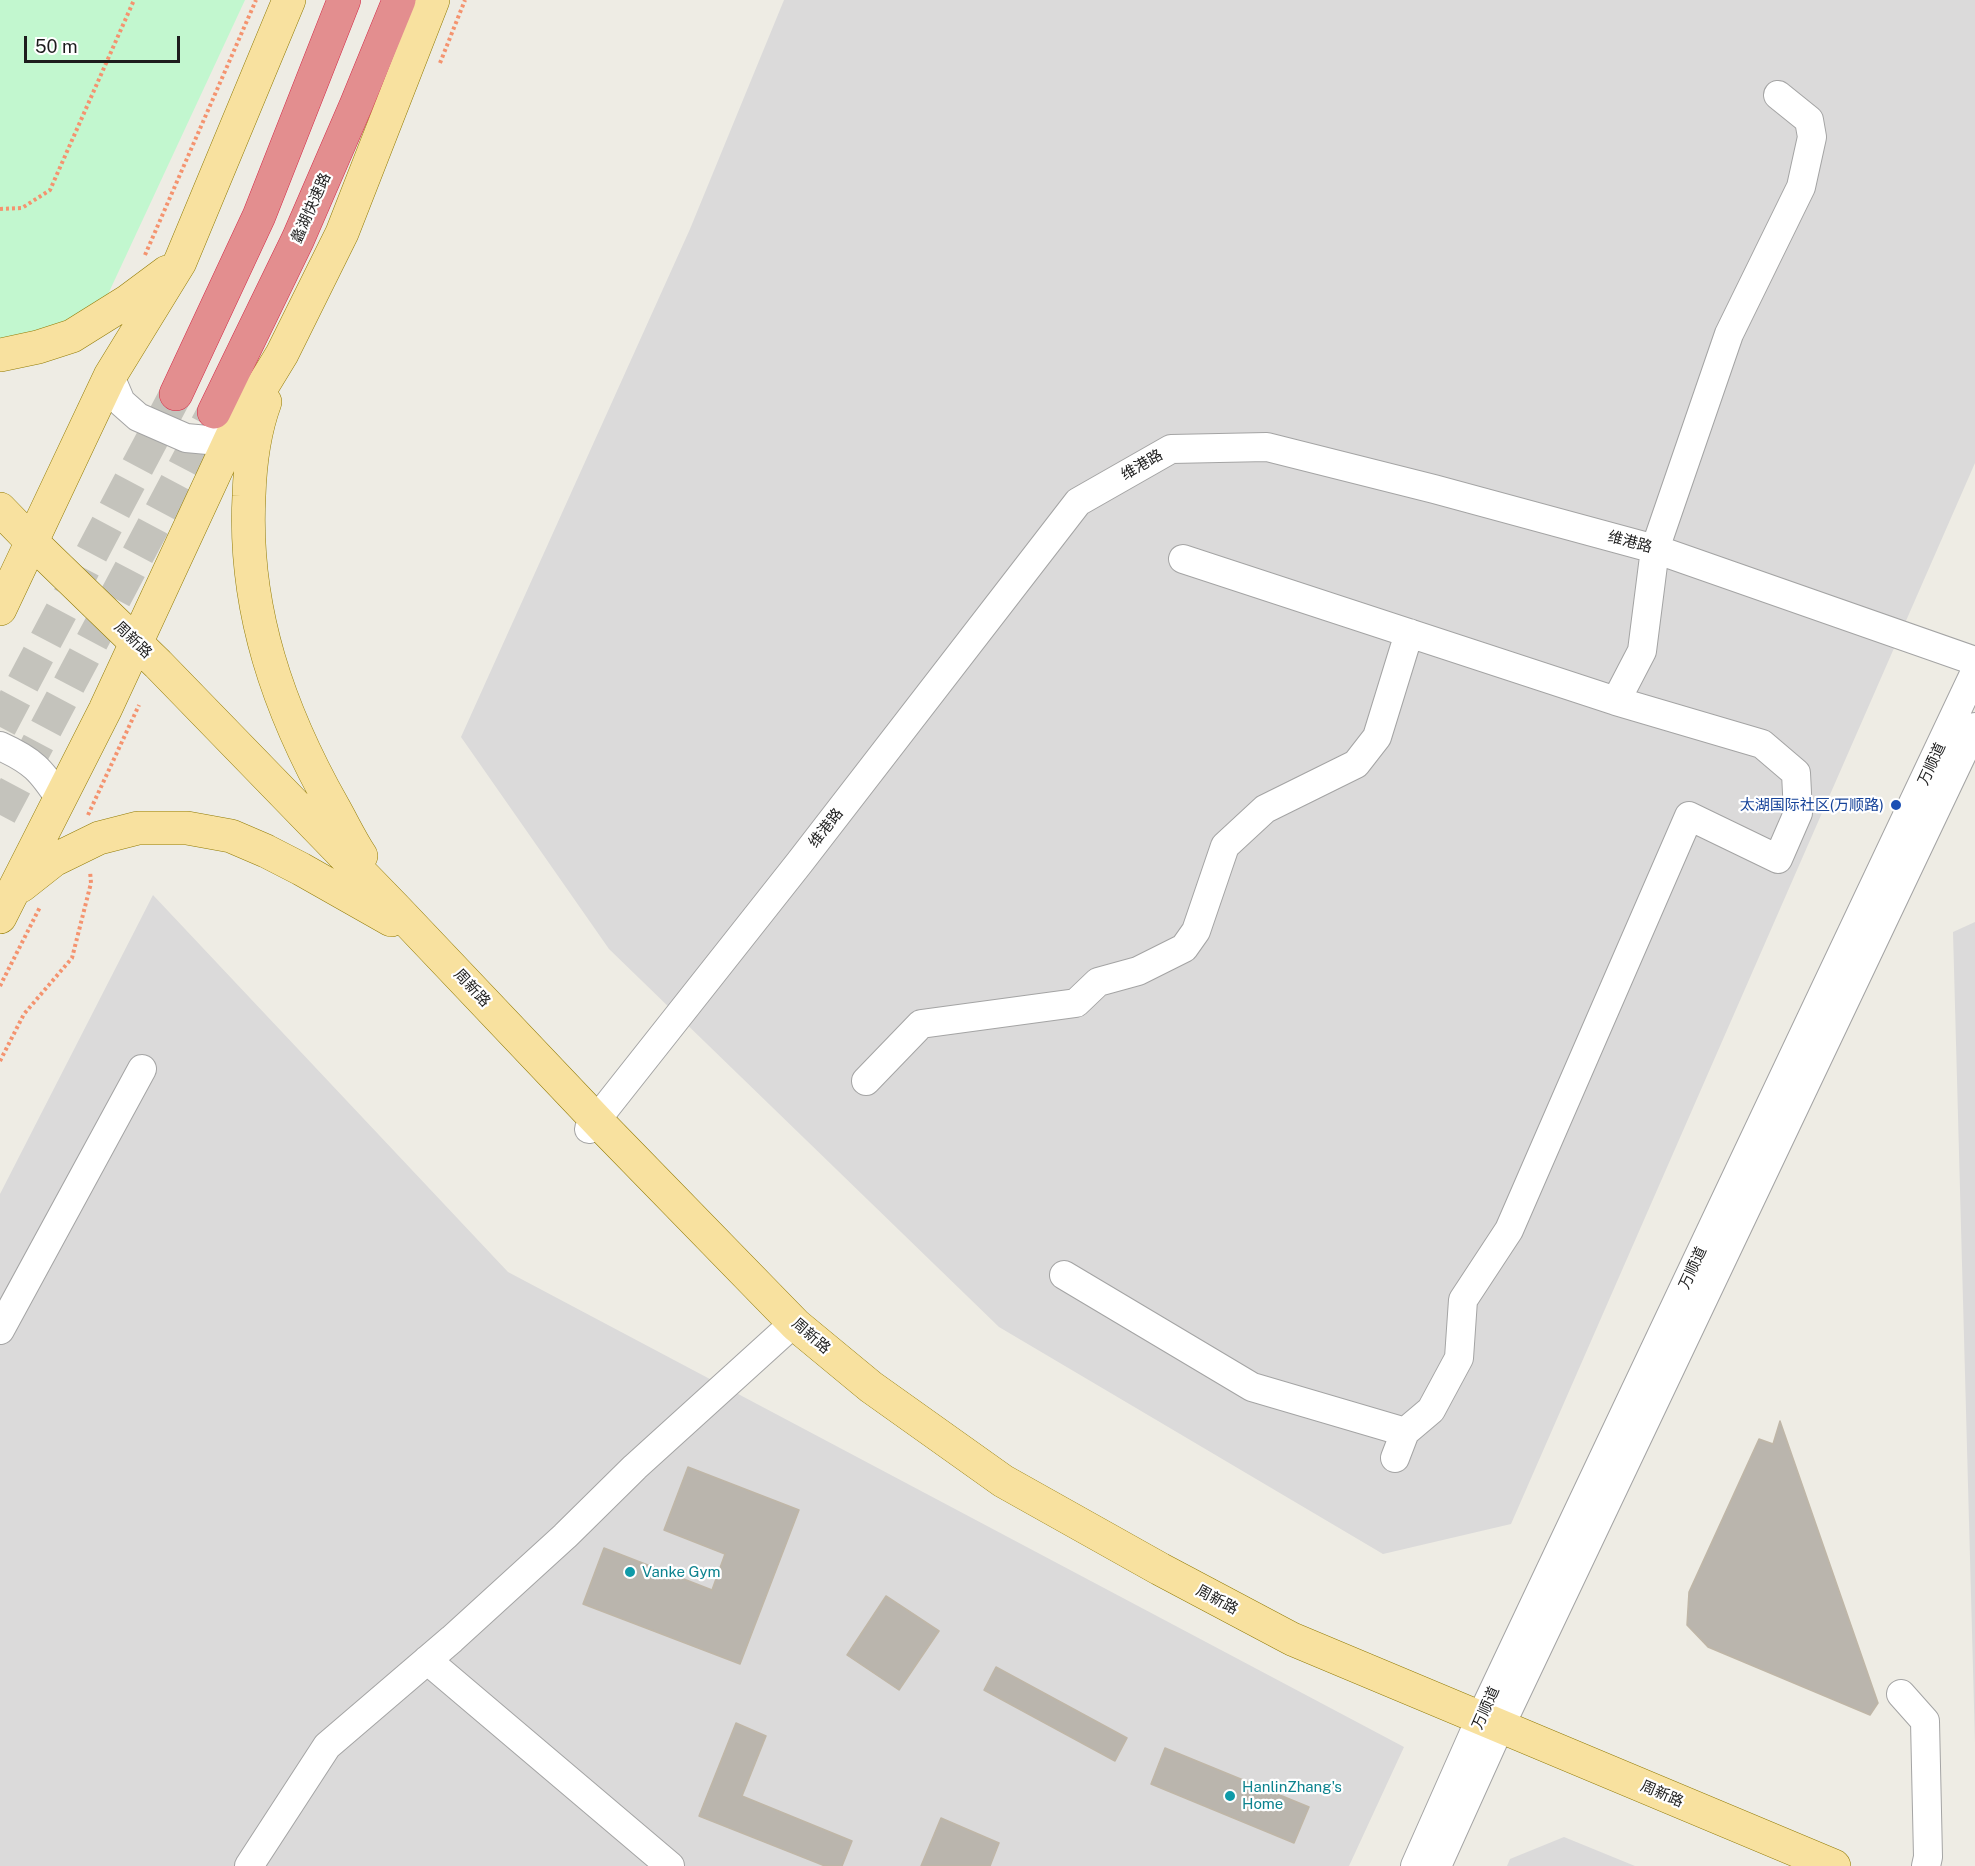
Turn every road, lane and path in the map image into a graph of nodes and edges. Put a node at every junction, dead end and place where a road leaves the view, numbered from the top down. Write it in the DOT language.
graph roads {
  1 [pos="134,0"];
  2 [pos="289,0"];
  3 [pos="344,0"];
  4 [pos="399,0"];
  5 [pos="433,0"];
  6 [pos="1778,95"];
  7 [pos="0,209"];
  8 [pos="180,262"];
  9 [pos="282,354"];
  10 [pos="0,355"];
  11 [pos="110,376"];
  12 [pos="177,394"];
  13 [pos="223,424"];
  14 [pos="0,509"];
  15 [pos="0,522"];
  16 [pos="30,546"];
  17 [pos="1655,554"];
  18 [pos="1183,559"];
  19 [pos="0,609"];
  20 [pos="1409,633"];
  21 [pos="134,648"];
  22 [pos="1975,661"];
  23 [pos="1975,671"];
  24 [pos="1616,701"];
  25 [pos="1975,727"];
  26 [pos="0,746"];
  27 [pos="60,800"];
  28 [pos="88,843"];
  29 [pos="6,905"];
  30 [pos="394,915"];
  31 [pos="0,1061"];
  32 [pos="142,1069"];
  33 [pos="866,1081"];
  34 [pos="597,1129"];
  35 [pos="1064,1275"];
  36 [pos="0,1330"];
  37 [pos="785,1331"];
  38 [pos="1405,1432"];
  39 [pos="1395,1458"];
  40 [pos="427,1660"];
  41 [pos="1901,1694"];
  42 [pos="1489,1725"];
  43 [pos="249,1866"];
  44 [pos="670,1866"];
  45 [pos="1415,1866"];
  46 [pos="1437,1866"];
  47 [pos="1817,1866"];
  48 [pos="1834,1866"];
  49 [pos="1926,1866"];
  1 -- 7 [label="path"];
  2 -- 8 [label="main road"];
  3 -- 12 [label="highway"];
  4 -- 13 [label="highway, 蠡湖快速路"];
  5 -- 9 [label="main road"];
  6 -- 17 [label="street"];
  8 -- 10 [label="main road"];
  8 -- 11 [label="main road"];
  9 -- 13 [label="main road"];
  9 -- 30 [label="main road"];
  11 -- 13 [label="street"];
  11 -- 16 [label="main road"];
  13 -- 21 [label="main road"];
  14 -- 16 [label="main road, 周新路"];
  15 -- 16 [label="main road, 周新路"];
  16 -- 19 [label="main road"];
  16 -- 21 [label="main road, 周新路"];
  17 -- 22 [label="street, 维港路"];
  17 -- 23 [label="street, 维港路"];
  17 -- 24 [label="street"];
  17 -- 34 [label="street, 维港路"];
  18 -- 20 [label="street"];
  20 -- 24 [label="street"];
  20 -- 33 [label="street"];
  21 -- 27 [label="main road"];
  21 -- 30 [label="main road, 周新路"];
  23 -- 42 [label="street, 万顺道"];
  24 -- 38 [label="street"];
  25 -- 42 [label="street, 万顺道"];
  26 -- 27 [label="street"];
  27 -- 29 [label="main road"];
  28 -- 29 [label="main road"];
  28 -- 30 [label="main road"];
  28 -- 31 [label="path"];
  30 -- 34 [label="main road, 周新路"];
  32 -- 36 [label="street"];
  34 -- 37 [label="main road, 周新路"];
  34 -- 42 [label="main road, 周新路"];
  35 -- 38 [label="street"];
  37 -- 40 [label="street"];
  37 -- 42 [label="main road, 周新路"];
  38 -- 39 [label="street"];
  40 -- 43 [label="street"];
  40 -- 44 [label="street"];
  41 -- 49 [label="street"];
  42 -- 45 [label="street, 万顺道"];
  42 -- 46 [label="street, 万顺道"];
  42 -- 47 [label="main road, 周新路"];
  42 -- 48 [label="main road, 周新路"];
}
